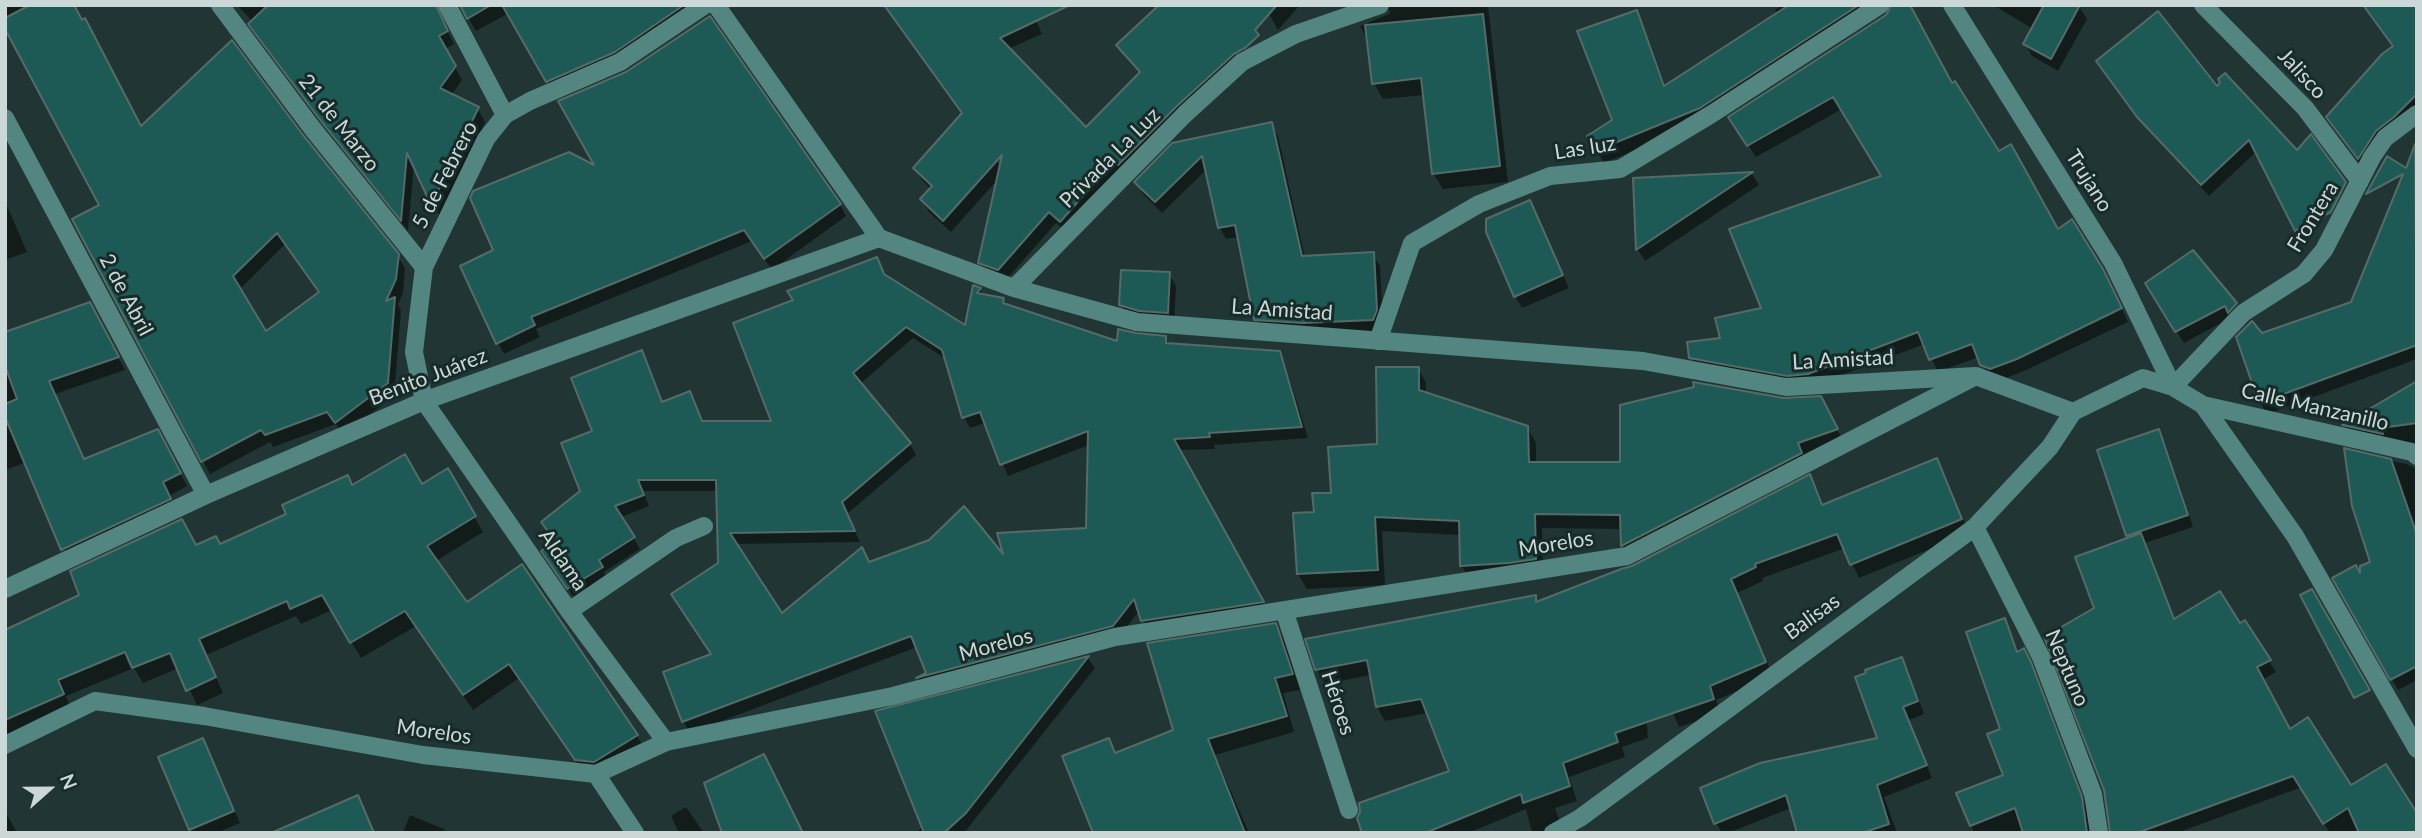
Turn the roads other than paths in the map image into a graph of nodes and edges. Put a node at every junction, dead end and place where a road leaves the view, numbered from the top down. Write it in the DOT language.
graph roads {
  1 [pos="220,5"];
  2 [pos="447,5"];
  3 [pos="705,5"];
  4 [pos="716,5"];
  5 [pos="1380,5"];
  6 [pos="1880,5"];
  7 [pos="1952,5"];
  8 [pos="2203,5"];
  9 [pos="2417,114"];
  10 [pos="505,115"];
  11 [pos="5,118"];
  12 [pos="2360,181"];
  13 [pos="879,238"];
  14 [pos="424,267"];
  15 [pos="1014,288"];
  16 [pos="1378,341"];
  17 [pos="1976,376"];
  18 [pos="2173,387"];
  19 [pos="424,401"];
  20 [pos="2203,405"];
  21 [pos="2073,412"];
  22 [pos="2417,456"];
  23 [pos="206,495"];
  24 [pos="704,526"];
  25 [pos="1975,527"];
  26 [pos="5,589"];
  27 [pos="1284,610"];
  28 [pos="569,611"];
  29 [pos="666,742"];
  30 [pos="5,745"];
  31 [pos="2417,749"];
  32 [pos="596,774"];
  33 [pos="1349,810"];
  34 [pos="635,833"];
  35 [pos="1553,833"];
  36 [pos="2099,833"];
  1 -- 14 [label="street, 21 de Marzo"];
  2 -- 10 [label="street"];
  3 -- 10 [label="street, 5 de Febrero"];
  4 -- 13 [label="street"];
  5 -- 15 [label="street, Privada La Luz"];
  6 -- 16 [label="street, Las luz"];
  7 -- 18 [label="street, Trujano"];
  8 -- 12 [label="street, Jalisco"];
  9 -- 12 [label="street, Frontera"];
  10 -- 14 [label="street, 5 de Febrero"];
  11 -- 23 [label="street, 2 de Abril"];
  12 -- 18 [label="street, Frontera"];
  13 -- 15 [label="street, La Amistad"];
  13 -- 19 [label="street, Benito Juárez"];
  14 -- 19 [label="street, 5 de Febrero"];
  15 -- 16 [label="street, La Amistad"];
  16 -- 17 [label="street, La Amistad"];
  17 -- 21 [label="street"];
  17 -- 27 [label="street, Morelos"];
  18 -- 20 [label="street"];
  18 -- 21 [label="street"];
  19 -- 23 [label="street, Benito Juárez"];
  19 -- 28 [label="street, Aldama"];
  20 -- 22 [label="street, Calle Manzanillo"];
  20 -- 31 [label="street"];
  21 -- 25 [label="street, Balisas"];
  23 -- 26 [label="street, Benito Juárez"];
  24 -- 28 [label="street"];
  25 -- 35 [label="street, Balisas"];
  25 -- 36 [label="street, Neptuno"];
  27 -- 29 [label="street, Morelos"];
  27 -- 33 [label="street, Héroes"];
  28 -- 29 [label="street, Aldama"];
  29 -- 32 [label="street, Morelos"];
  30 -- 32 [label="street, Morelos"];
  32 -- 34 [label="street"];
}
